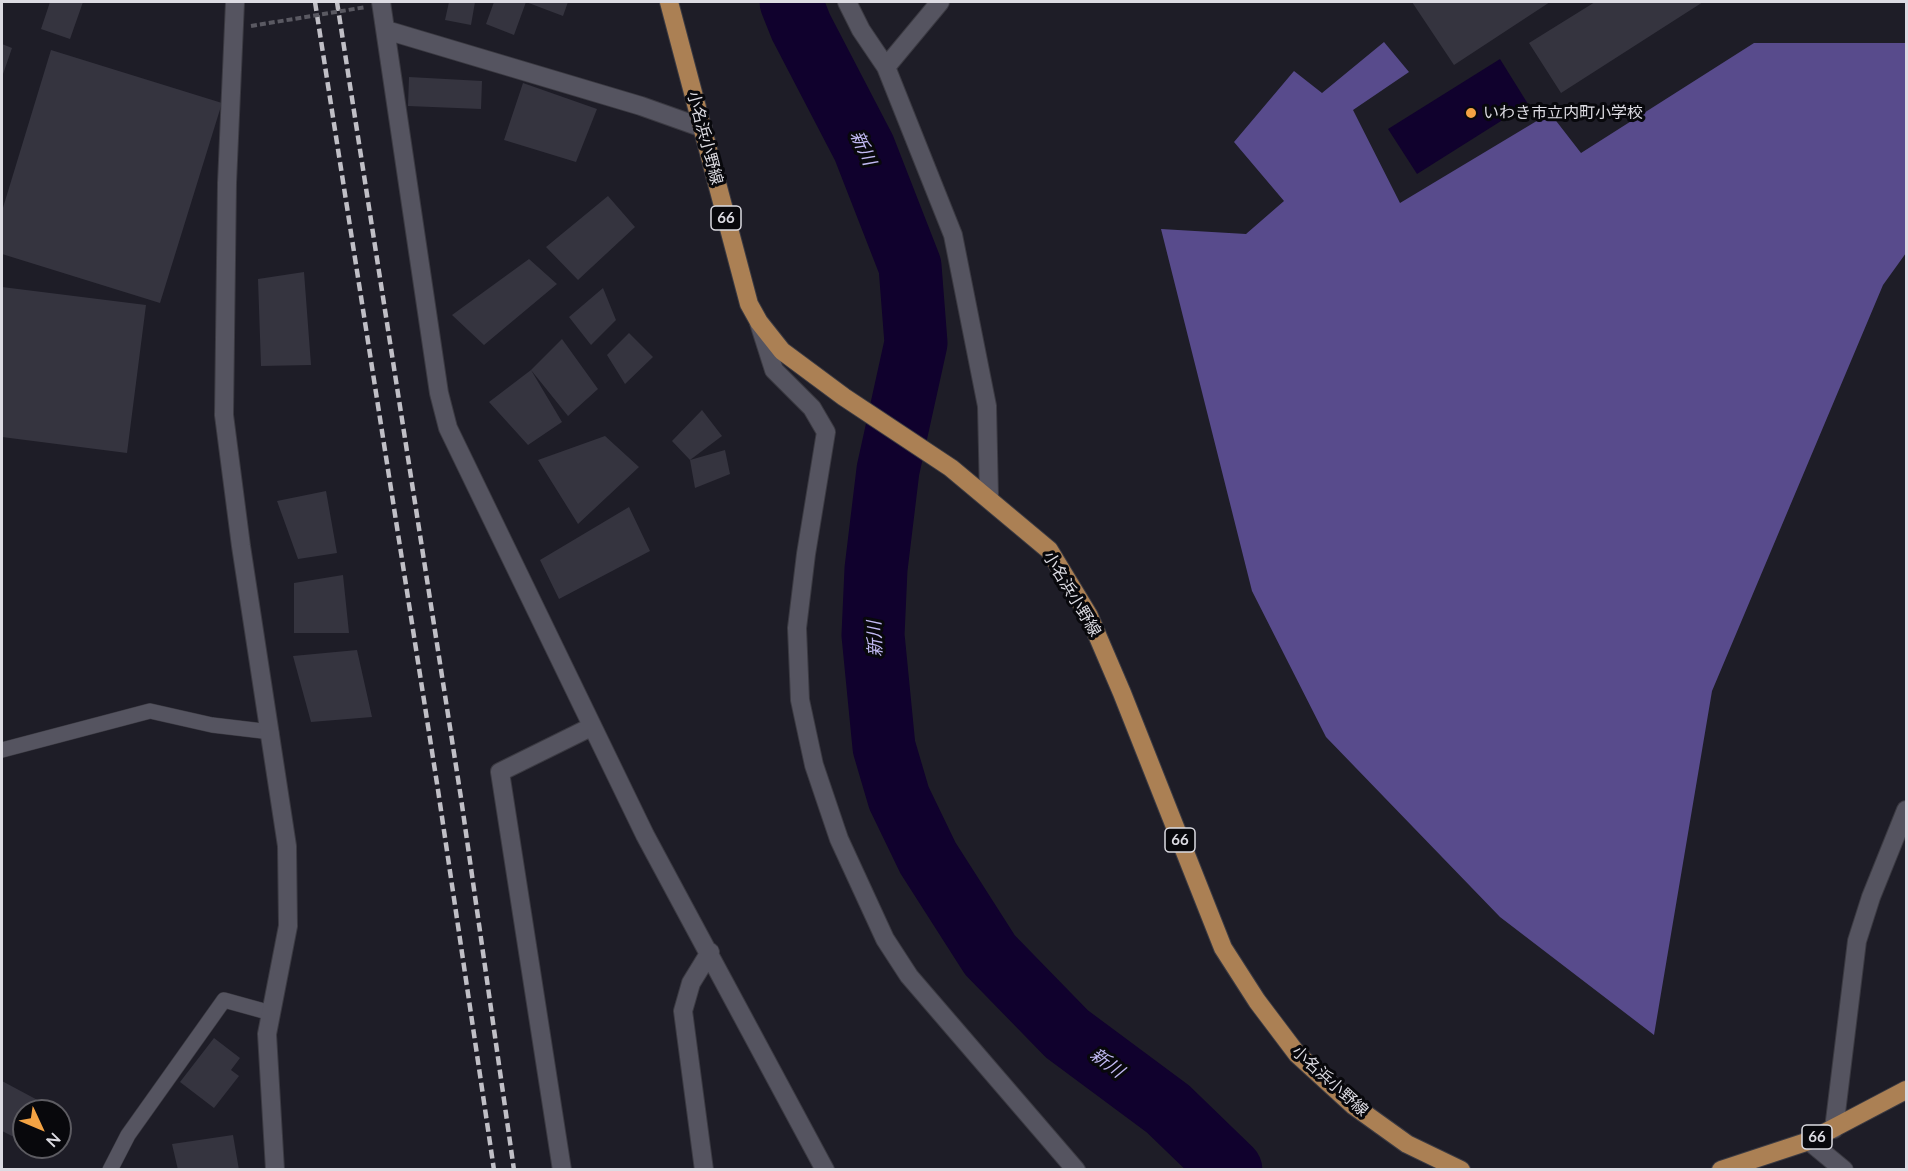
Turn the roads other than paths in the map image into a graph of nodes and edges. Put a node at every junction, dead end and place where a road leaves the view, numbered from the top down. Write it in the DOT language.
graph roads {
  1 [pos="234,2"];
  2 [pos="669,2"];
  3 [pos="848,2"];
  4 [pos="940,2"];
  5 [pos="373,4"];
  6 [pos="386,30"];
  7 [pos="886,67"];
  8 [pos="703,128"];
  9 [pos="759,322"];
  10 [pos="989,497"];
  11 [pos="591,727"];
  12 [pos="271,732"];
  13 [pos="2,750"];
  14 [pos="1906,810"];
  15 [pos="710,952"];
  16 [pos="271,1012"];
  17 [pos="1906,1090"];
  18 [pos="1834,1129"];
  19 [pos="1809,1141"];
  20 [pos="110,1170"];
  21 [pos="275,1170"];
  22 [pos="562,1170"];
  23 [pos="704,1170"];
  24 [pos="825,1170"];
  25 [pos="1076,1170"];
  26 [pos="1461,1170"];
  27 [pos="1721,1170"];
  28 [pos="1844,1170"];
  1 -- 12 [label="street"];
  2 -- 8 [label="main road, 小名浜小野線 / 66"];
  3 -- 7 [label="street"];
  4 -- 7 [label="street"];
  5 -- 6 [label="street"];
  6 -- 8 [label="street"];
  6 -- 11 [label="street"];
  7 -- 10 [label="street"];
  8 -- 9 [label="main road, 小名浜小野線 / 66"];
  9 -- 10 [label="main road, 小名浜小野線 / 66"];
  9 -- 25 [label="street"];
  10 -- 26 [label="main road, 小名浜小野線 / 66"];
  11 -- 15 [label="street"];
  11 -- 22 [label="street"];
  12 -- 13 [label="lane"];
  12 -- 16 [label="street"];
  14 -- 18 [label="street"];
  15 -- 23 [label="street"];
  15 -- 24 [label="street"];
  16 -- 20 [label="lane"];
  16 -- 21 [label="street"];
  17 -- 18 [label="main road, 66"];
  18 -- 19 [label="main road, 66"];
  19 -- 27 [label="main road, 66"];
  19 -- 28 [label="street"];
}
